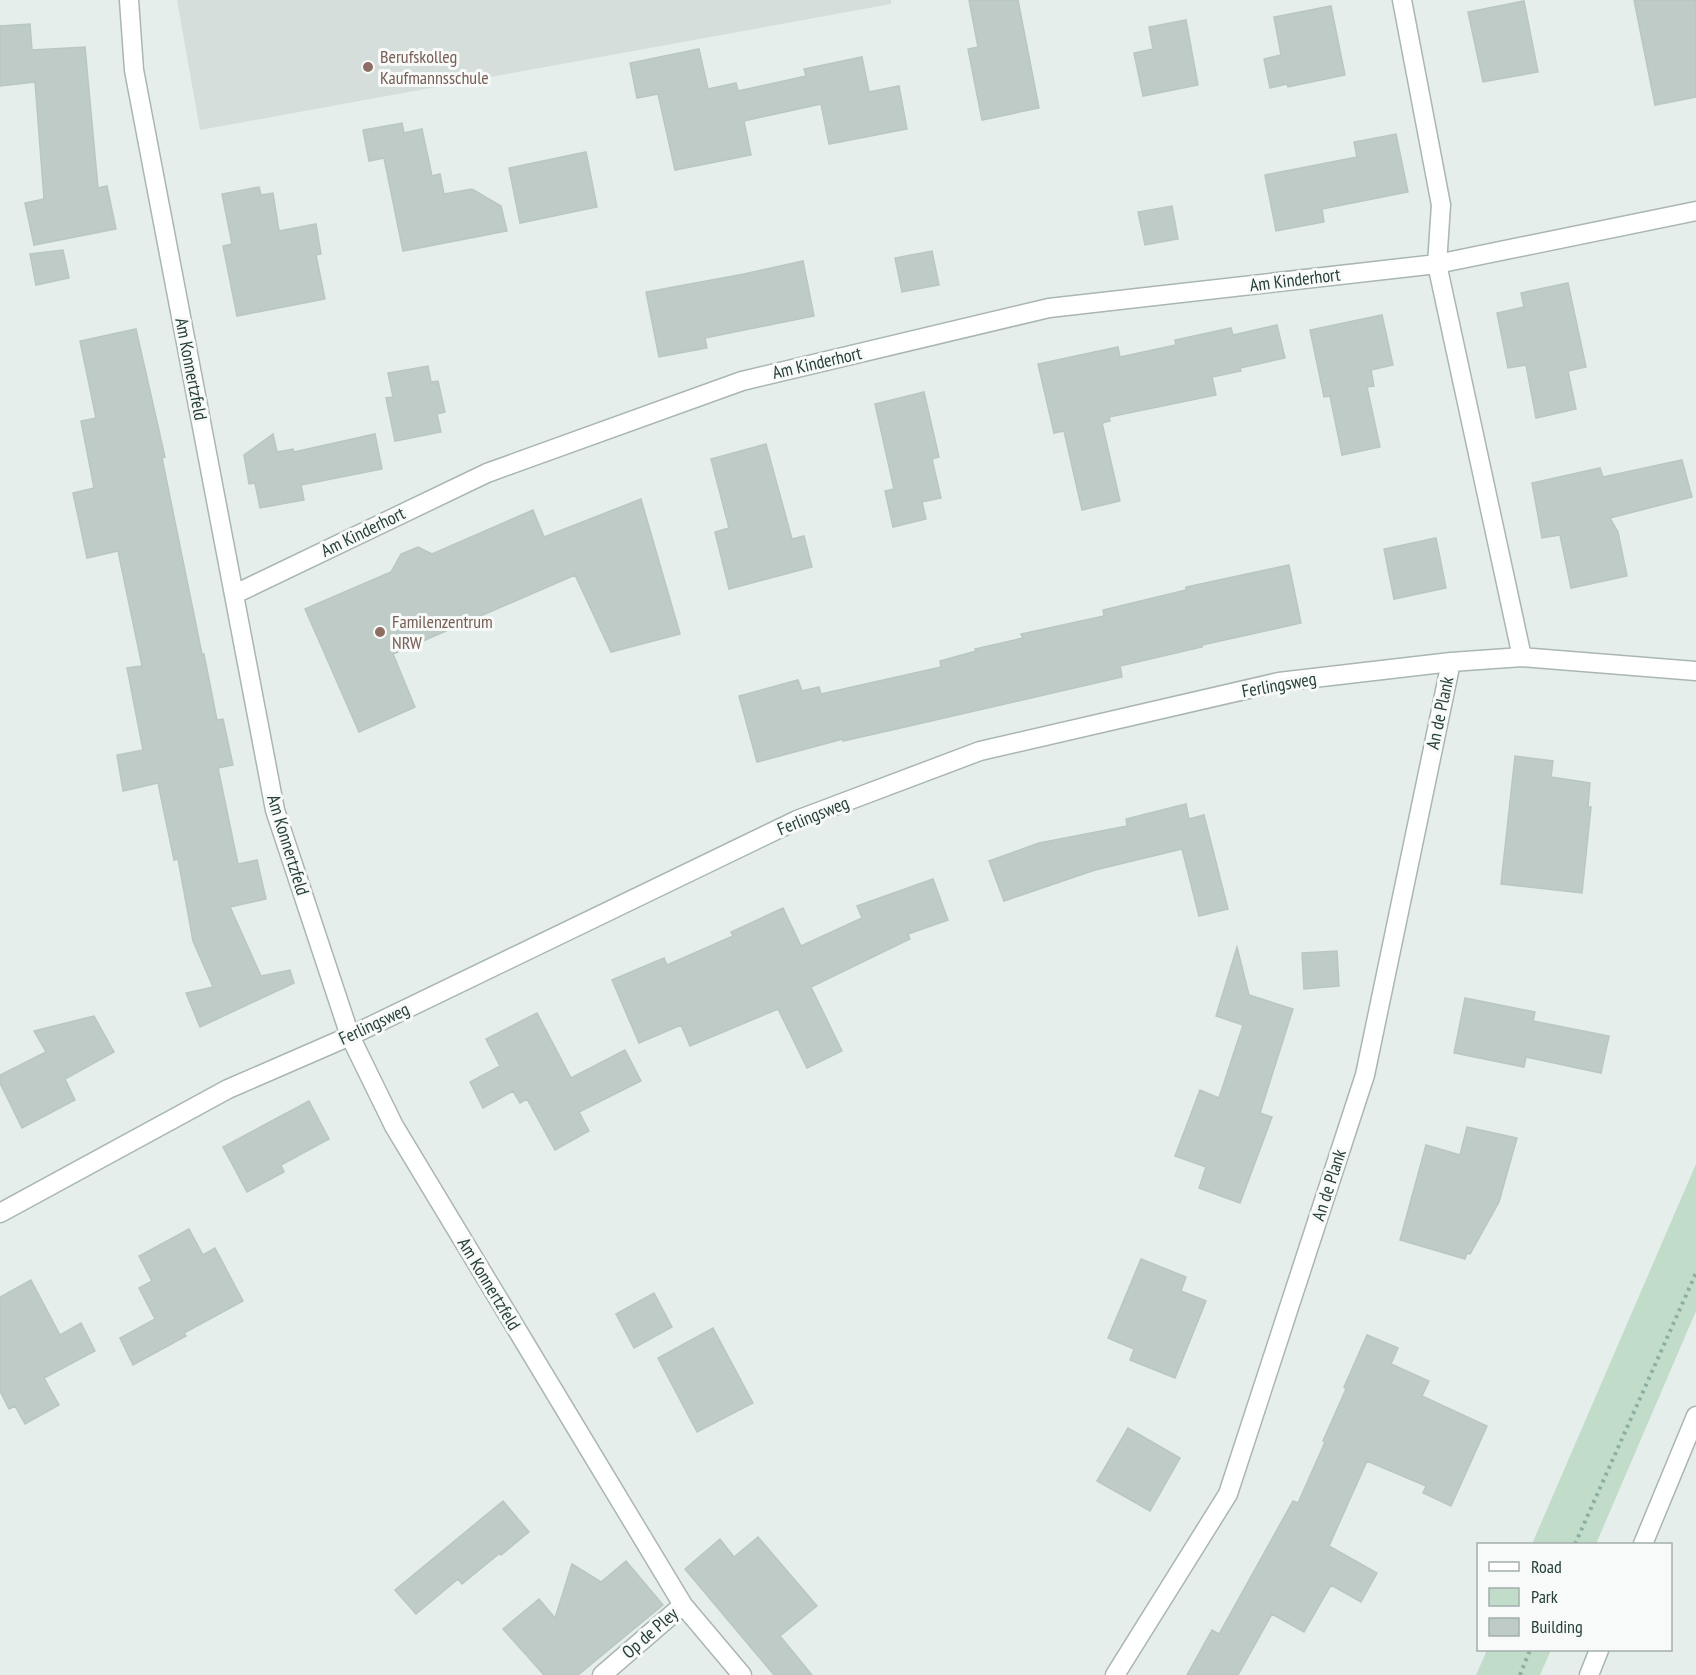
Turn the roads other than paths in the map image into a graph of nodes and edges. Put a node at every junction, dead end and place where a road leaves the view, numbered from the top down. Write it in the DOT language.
graph roads {
  1 [pos="129,0"];
  2 [pos="1402,0"];
  3 [pos="1696,211"];
  4 [pos="1437,264"];
  5 [pos="235,594"];
  6 [pos="1522,657"];
  7 [pos="1451,662"];
  8 [pos="1696,671"];
  9 [pos="350,1036"];
  10 [pos="0,1213"];
  11 [pos="1696,1416"];
  12 [pos="1644,1543"];
  13 [pos="683,1605"];
  14 [pos="1599,1651"];
  15 [pos="602,1675"];
  16 [pos="742,1675"];
  17 [pos="1115,1675"];
  18 [pos="1589,1675"];
  1 -- 5 [label="street, Am Konnertzfeld"];
  2 -- 4 [label="street"];
  3 -- 4 [label="street, Am Kinderhort"];
  4 -- 5 [label="street, Am Kinderhort"];
  4 -- 6 [label="street"];
  5 -- 9 [label="street, Am Konnertzfeld"];
  6 -- 7 [label="street, Ferlingsweg"];
  6 -- 8 [label="street, Ferlingsweg"];
  7 -- 9 [label="street, Ferlingsweg"];
  7 -- 17 [label="street, An de Plank"];
  9 -- 10 [label="street, Ferlingsweg"];
  9 -- 13 [label="street, Am Konnertzfeld"];
  11 -- 12 [label="street"];
  13 -- 15 [label="street, Op de Pley"];
  13 -- 16 [label="street, Op de Pley"];
  14 -- 18 [label="street"];
}
